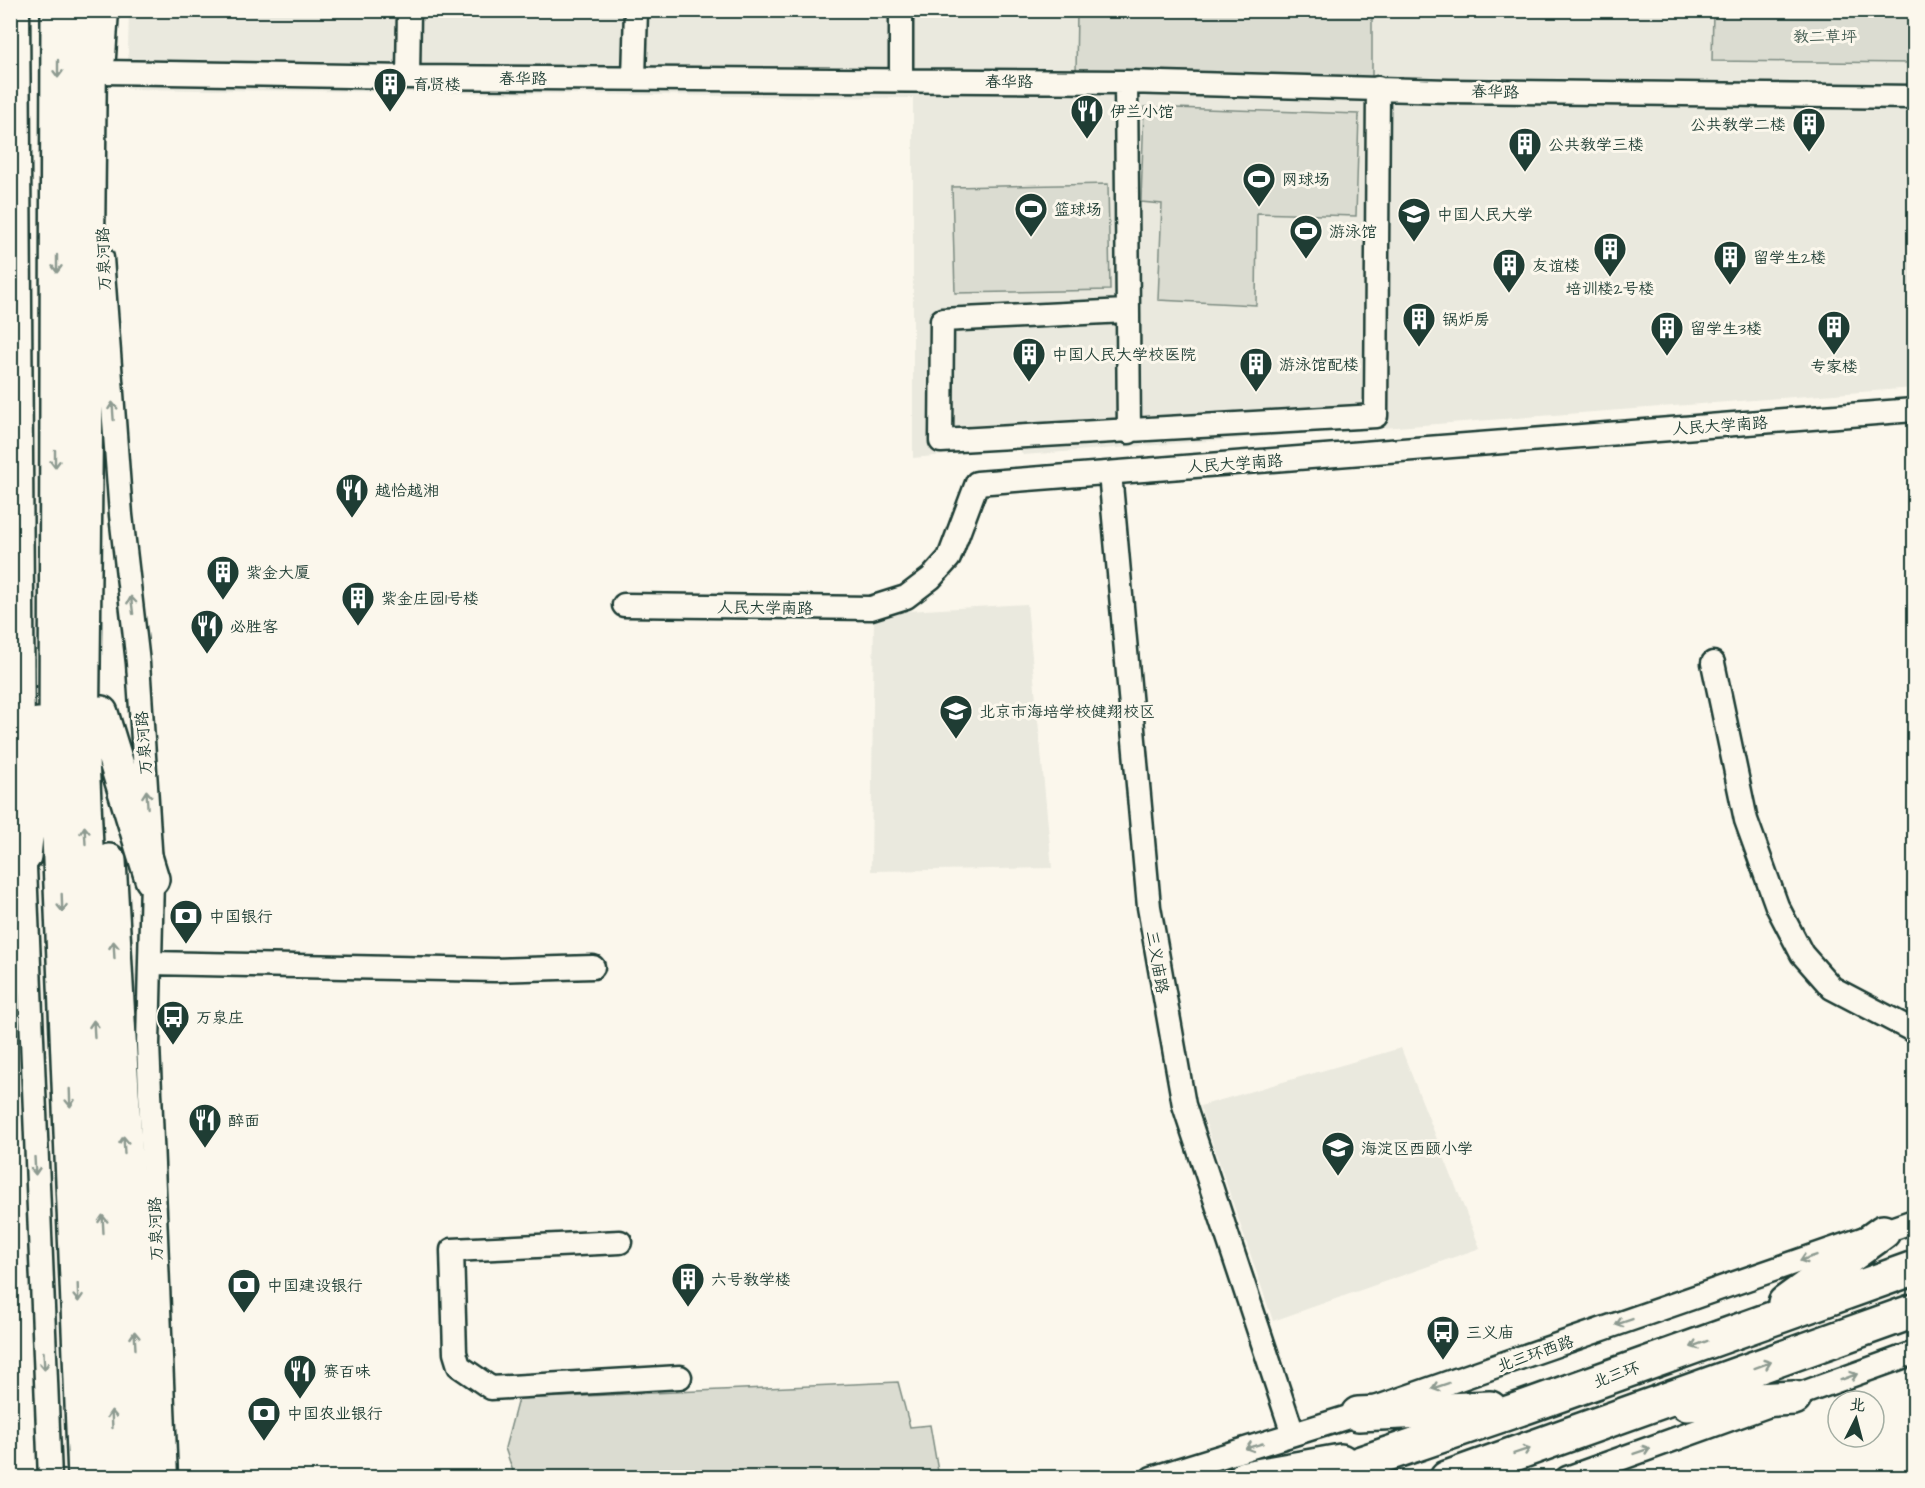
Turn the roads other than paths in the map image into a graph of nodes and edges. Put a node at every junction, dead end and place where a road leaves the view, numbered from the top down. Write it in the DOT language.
graph roads {
  1 [pos="18,10"];
  2 [pos="58,10"];
  3 [pos="90,10"];
  4 [pos="107,10"];
  5 [pos="409,10"];
  6 [pos="636,10"];
  7 [pos="901,10"];
  8 [pos="103,72"];
  9 [pos="408,77"];
  10 [pos="634,78"];
  11 [pos="901,80"];
  12 [pos="1125,82"];
  13 [pos="1378,88"];
  14 [pos="1914,98"];
  15 [pos="1126,311"];
  16 [pos="1914,410"];
  17 [pos="1129,432"];
  18 [pos="1110,473"];
  19 [pos="86,557"];
  20 [pos="55,572"];
  21 [pos="624,605"];
  22 [pos="1713,663"];
  23 [pos="101,713"];
  24 [pos="24,856"];
  25 [pos="152,879"];
  26 [pos="150,963"];
  27 [pos="593,968"];
  28 [pos="1914,1031"];
  29 [pos="21,1077"];
  30 [pos="1914,1221"];
  31 [pos="1884,1232"];
  32 [pos="621,1242"];
  33 [pos="1914,1268"];
  34 [pos="1914,1311"];
  35 [pos="1754,1324"];
  36 [pos="1914,1353"];
  37 [pos="680,1377"];
  38 [pos="1794,1398"];
  39 [pos="1528,1406"];
  40 [pos="1649,1406"];
  41 [pos="1358,1414"];
  42 [pos="1293,1434"];
  43 [pos="1396,1451"];
  44 [pos="141,1473"];
  45 [pos="1248,1477"];
  46 [pos="50,1478"];
  47 [pos="85,1478"];
  48 [pos="1152,1478"];
  49 [pos="1317,1478"];
  50 [pos="1448,1478"];
  51 [pos="1567,1478"];
  1 -- 24 [label="street"];
  2 -- 20 [label="highway, one-way"];
  3 -- 19 [label="highway, 万泉河路"];
  4 -- 8 [label="street, 万泉河路"];
  5 -- 9 [label="street"];
  6 -- 10 [label="street"];
  7 -- 11 [label="street"];
  8 -- 9 [label="street, 春华路"];
  25 -- 8 [label="street, 万泉河路, one-way"];
  9 -- 10 [label="street, 春华路"];
  10 -- 11 [label="street, 春华路"];
  11 -- 12 [label="street, 春华路"];
  12 -- 13 [label="street, 春华路"];
  12 -- 15 [label="street"];
  13 -- 14 [label="street, 春华路"];
  13 -- 17 [label="street"];
  15 -- 17 [label="street"];
  15 -- 17 [label="street"];
  16 -- 18 [label="street, 人民大学南路"];
  18 -- 21 [label="street, 人民大学南路"];
  18 -- 42 [label="street, 三义庙路"];
  19 -- 23 [label="highway"];
  44 -- 19 [label="highway, 万泉河路, one-way"];
  20 -- 24 [label="highway"];
  20 -- 47 [label="highway, one-way"];
  22 -- 28 [label="street"];
  23 -- 25 [label="highway"];
  44 -- 23 [label="highway, one-way"];
  24 -- 29 [label="street"];
  25 -- 26 [label="street, 万泉河路"];
  26 -- 27 [label="street"];
  26 -- 44 [label="street, 万泉河路"];
  29 -- 46 [label="street, one-way"];
  30 -- 31 [label="street, 北三环西路"];
  31 -- 35 [label="highway"];
  31 -- 41 [label="street, 北三环西路, one-way"];
  32 -- 37 [label="street"];
  33 -- 35 [label="highway, 北三环"];
  40 -- 34 [label="highway, one-way"];
  35 -- 39 [label="highway, 北三环, one-way"];
  38 -- 36 [label="street, one-way"];
  38 -- 40 [label="highway"];
  51 -- 38 [label="street, one-way"];
  39 -- 41 [label="highway"];
  39 -- 43 [label="highway, 北三环"];
  50 -- 40 [label="highway, one-way"];
  41 -- 42 [label="street, 北三环西路"];
  42 -- 48 [label="street, 北三环西路, one-way"];
  43 -- 45 [label="highway"];
  43 -- 49 [label="highway, 北三环"];
}
